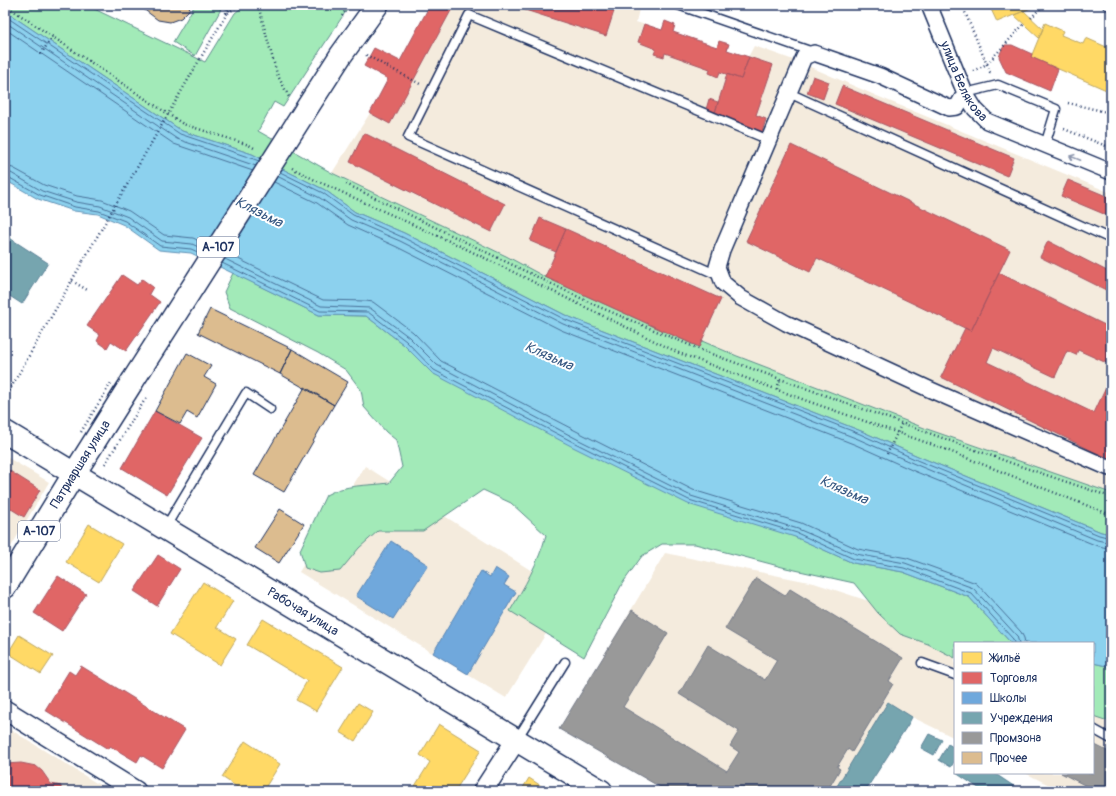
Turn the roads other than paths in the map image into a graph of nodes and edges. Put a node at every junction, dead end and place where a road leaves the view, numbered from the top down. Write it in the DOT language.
graph roads {
  1 [pos="377,5"];
  2 [pos="678,5"];
  3 [pos="929,5"];
  4 [pos="1107,5"];
  5 [pos="1111,6"];
  6 [pos="814,53"];
  7 [pos="789,93"];
  8 [pos="965,93"];
  9 [pos="768,140"];
  10 [pos="1045,145"];
  11 [pos="1111,172"];
  12 [pos="1111,239"];
  13 [pos="721,276"];
  14 [pos="270,409"];
  15 [pos="5,432"];
  16 [pos="1111,468"];
  17 [pos="74,474"];
  18 [pos="164,528"];
  19 [pos="5,587"];
  20 [pos="565,662"];
  21 [pos="922,663"];
  22 [pos="954,675"];
  23 [pos="5,710"];
  24 [pos="1094,730"];
  25 [pos="1111,739"];
  26 [pos="516,740"];
  27 [pos="136,791"];
  28 [pos="483,791"];
  29 [pos="601,791"];
  1 -- 17 [label="main road, Патриаршая улица / А-107, bridge"];
  2 -- 6 [label="lane"];
  3 -- 8 [label="street, улица Белякова"];
  4 -- 5 [label="lane"];
  6 -- 7 [label="street"];
  6 -- 8 [label="street"];
  7 -- 9 [label="street"];
  7 -- 12 [label="lane"];
  8 -- 10 [label="street, улица Белякова"];
  8 -- 10 [label="lane"];
  9 -- 13 [label="street"];
  9 -- 13 [label="lane"];
  11 -- 10 [label="street, улица Белякова, one-way"];
  13 -- 16 [label="street"];
  14 -- 18 [label="lane"];
  15 -- 17 [label="main road, Рабочая улица"];
  17 -- 18 [label="main road, Рабочая улица"];
  17 -- 19 [label="main road, Патриаршая улица / А-107"];
  18 -- 26 [label="main road, Рабочая улица"];
  20 -- 26 [label="lane"];
  21 -- 22 [label="lane"];
  23 -- 27 [label="street"];
  24 -- 25 [label="lane"];
  26 -- 28 [label="street"];
  26 -- 29 [label="main road, Рабочая улица"];
}
